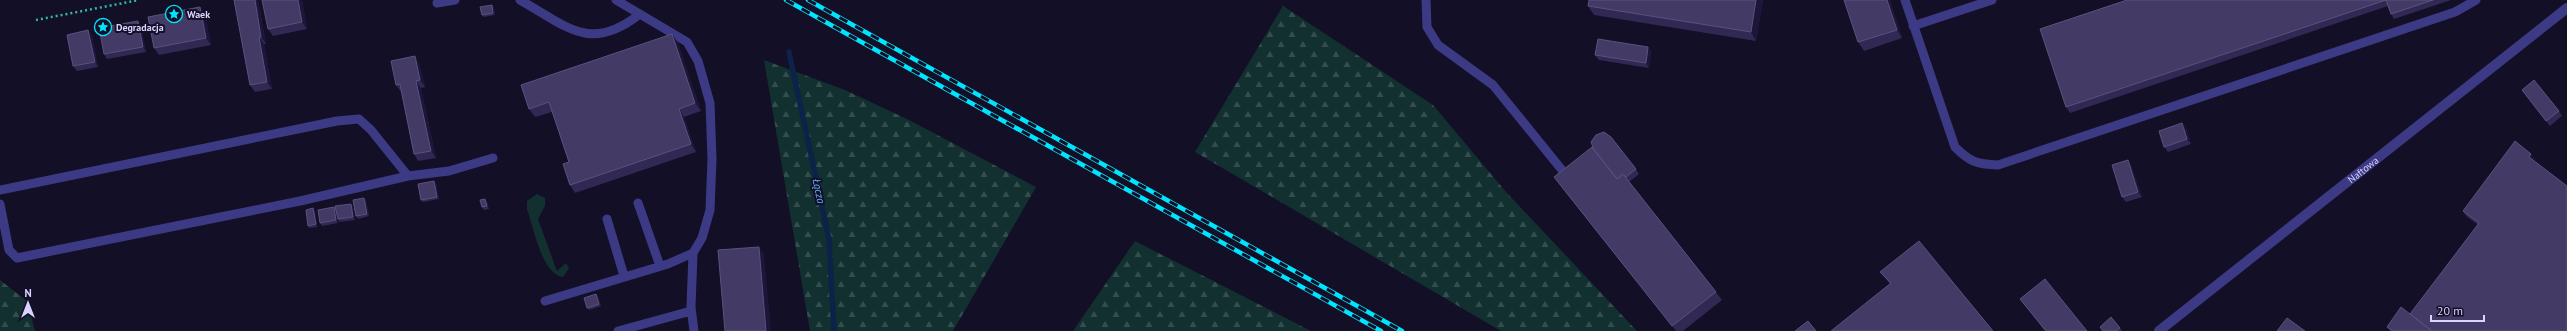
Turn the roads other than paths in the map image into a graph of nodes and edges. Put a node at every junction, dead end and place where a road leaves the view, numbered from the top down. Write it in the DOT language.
graph roads {
  1 [pos="455,0"];
  2 [pos="520,0"];
  3 [pos="616,0"];
  4 [pos="1426,0"];
  5 [pos="1905,0"];
  6 [pos="1992,0"];
  7 [pos="2476,0"];
  8 [pos="437,3"];
  9 [pos="2567,8"];
  10 [pos="640,14"];
  11 [pos="1913,26"];
  12 [pos="493,158"];
  13 [pos="1562,170"];
  14 [pos="408,176"];
  15 [pos="0,190"];
  16 [pos="638,203"];
  17 [pos="0,204"];
  18 [pos="606,219"];
  19 [pos="693,253"];
  20 [pos="660,266"];
  21 [pos="624,276"];
  22 [pos="545,301"];
  23 [pos="691,311"];
  24 [pos="618,331"];
  25 [pos="694,331"];
  26 [pos="2159,331"];
  1 -- 8 [label="lane"];
  2 -- 10 [label="lane"];
  3 -- 10 [label="lane"];
  4 -- 13 [label="lane"];
  5 -- 11 [label="lane"];
  6 -- 11 [label="lane"];
  7 -- 11 [label="lane"];
  9 -- 26 [label="street, Naftowa"];
  10 -- 19 [label="lane"];
  12 -- 14 [label="lane"];
  14 -- 15 [label="lane"];
  14 -- 17 [label="lane"];
  16 -- 20 [label="lane"];
  18 -- 21 [label="lane"];
  19 -- 20 [label="lane"];
  19 -- 23 [label="lane"];
  20 -- 21 [label="lane"];
  21 -- 22 [label="lane"];
  23 -- 24 [label="lane"];
  23 -- 25 [label="lane"];
}
